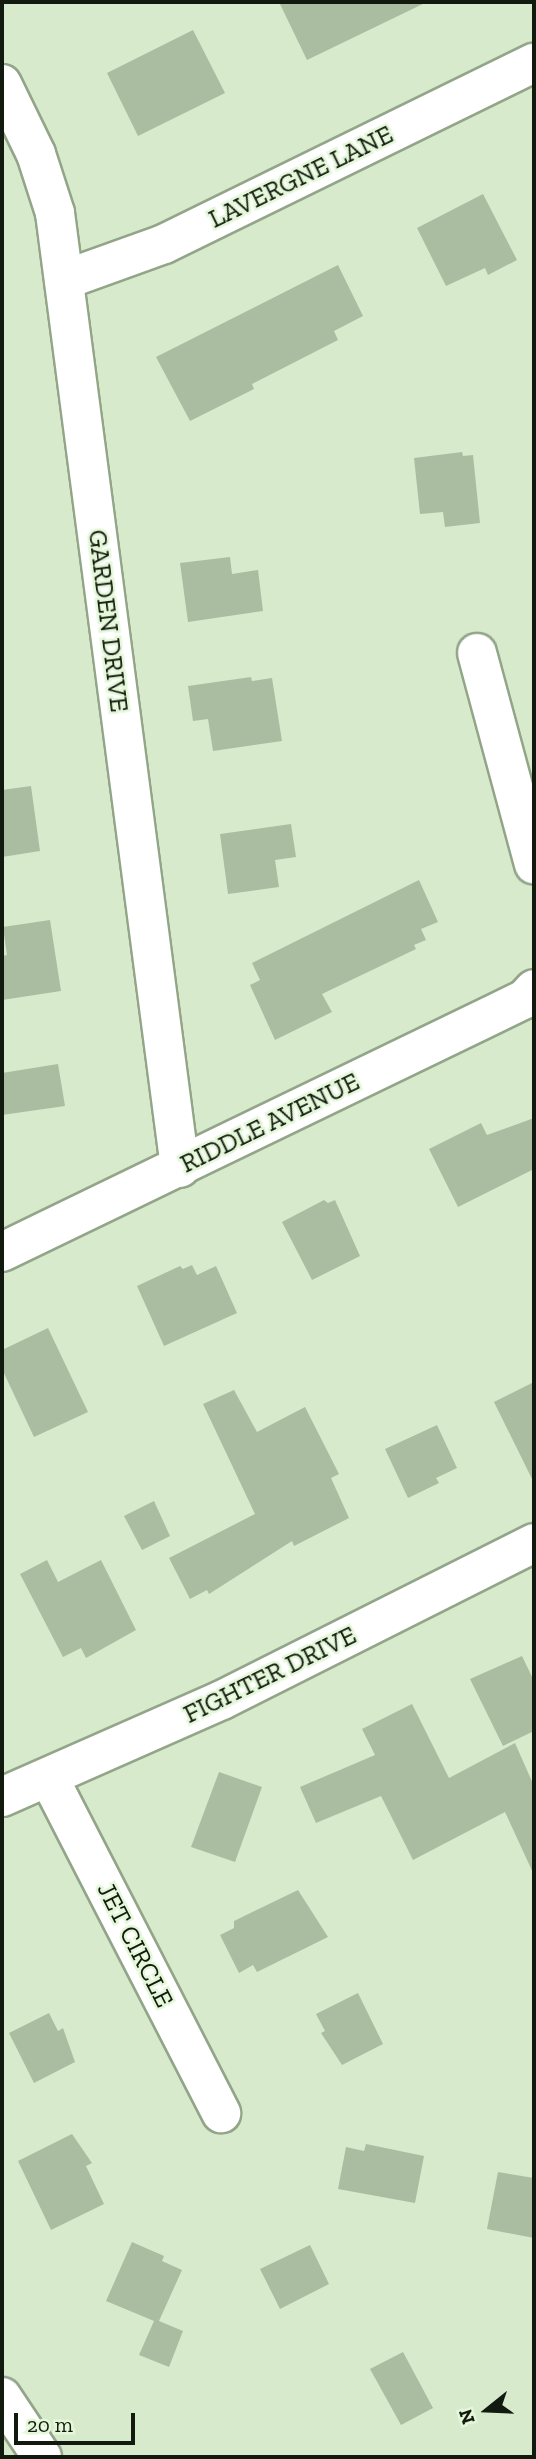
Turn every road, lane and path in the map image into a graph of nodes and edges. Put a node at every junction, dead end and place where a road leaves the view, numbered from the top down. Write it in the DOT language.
graph roads {
  1 [pos="534,63"];
  2 [pos="2,84"];
  3 [pos="64,280"];
  4 [pos="477,653"];
  5 [pos="534,864"];
  6 [pos="534,989"];
  7 [pos="180,1168"];
  8 [pos="2,1252"];
  9 [pos="534,1543"];
  10 [pos="49,1778"];
  11 [pos="2,1797"];
  12 [pos="221,2113"];
  13 [pos="2,2397"];
  14 [pos="42,2457"];
  1 -- 3 [label="street, LAVERGNE LANE"];
  2 -- 3 [label="street, GARDEN DRIVE"];
  3 -- 7 [label="street, GARDEN DRIVE"];
  4 -- 5 [label="street"];
  6 -- 7 [label="street, RIDDLE AVENUE"];
  7 -- 8 [label="street, RIDDLE AVENUE"];
  9 -- 10 [label="street, FIGHTER DRIVE"];
  10 -- 11 [label="street, FIGHTER DRIVE"];
  10 -- 12 [label="street, JET CIRCLE"];
  13 -- 14 [label="street"];
}
